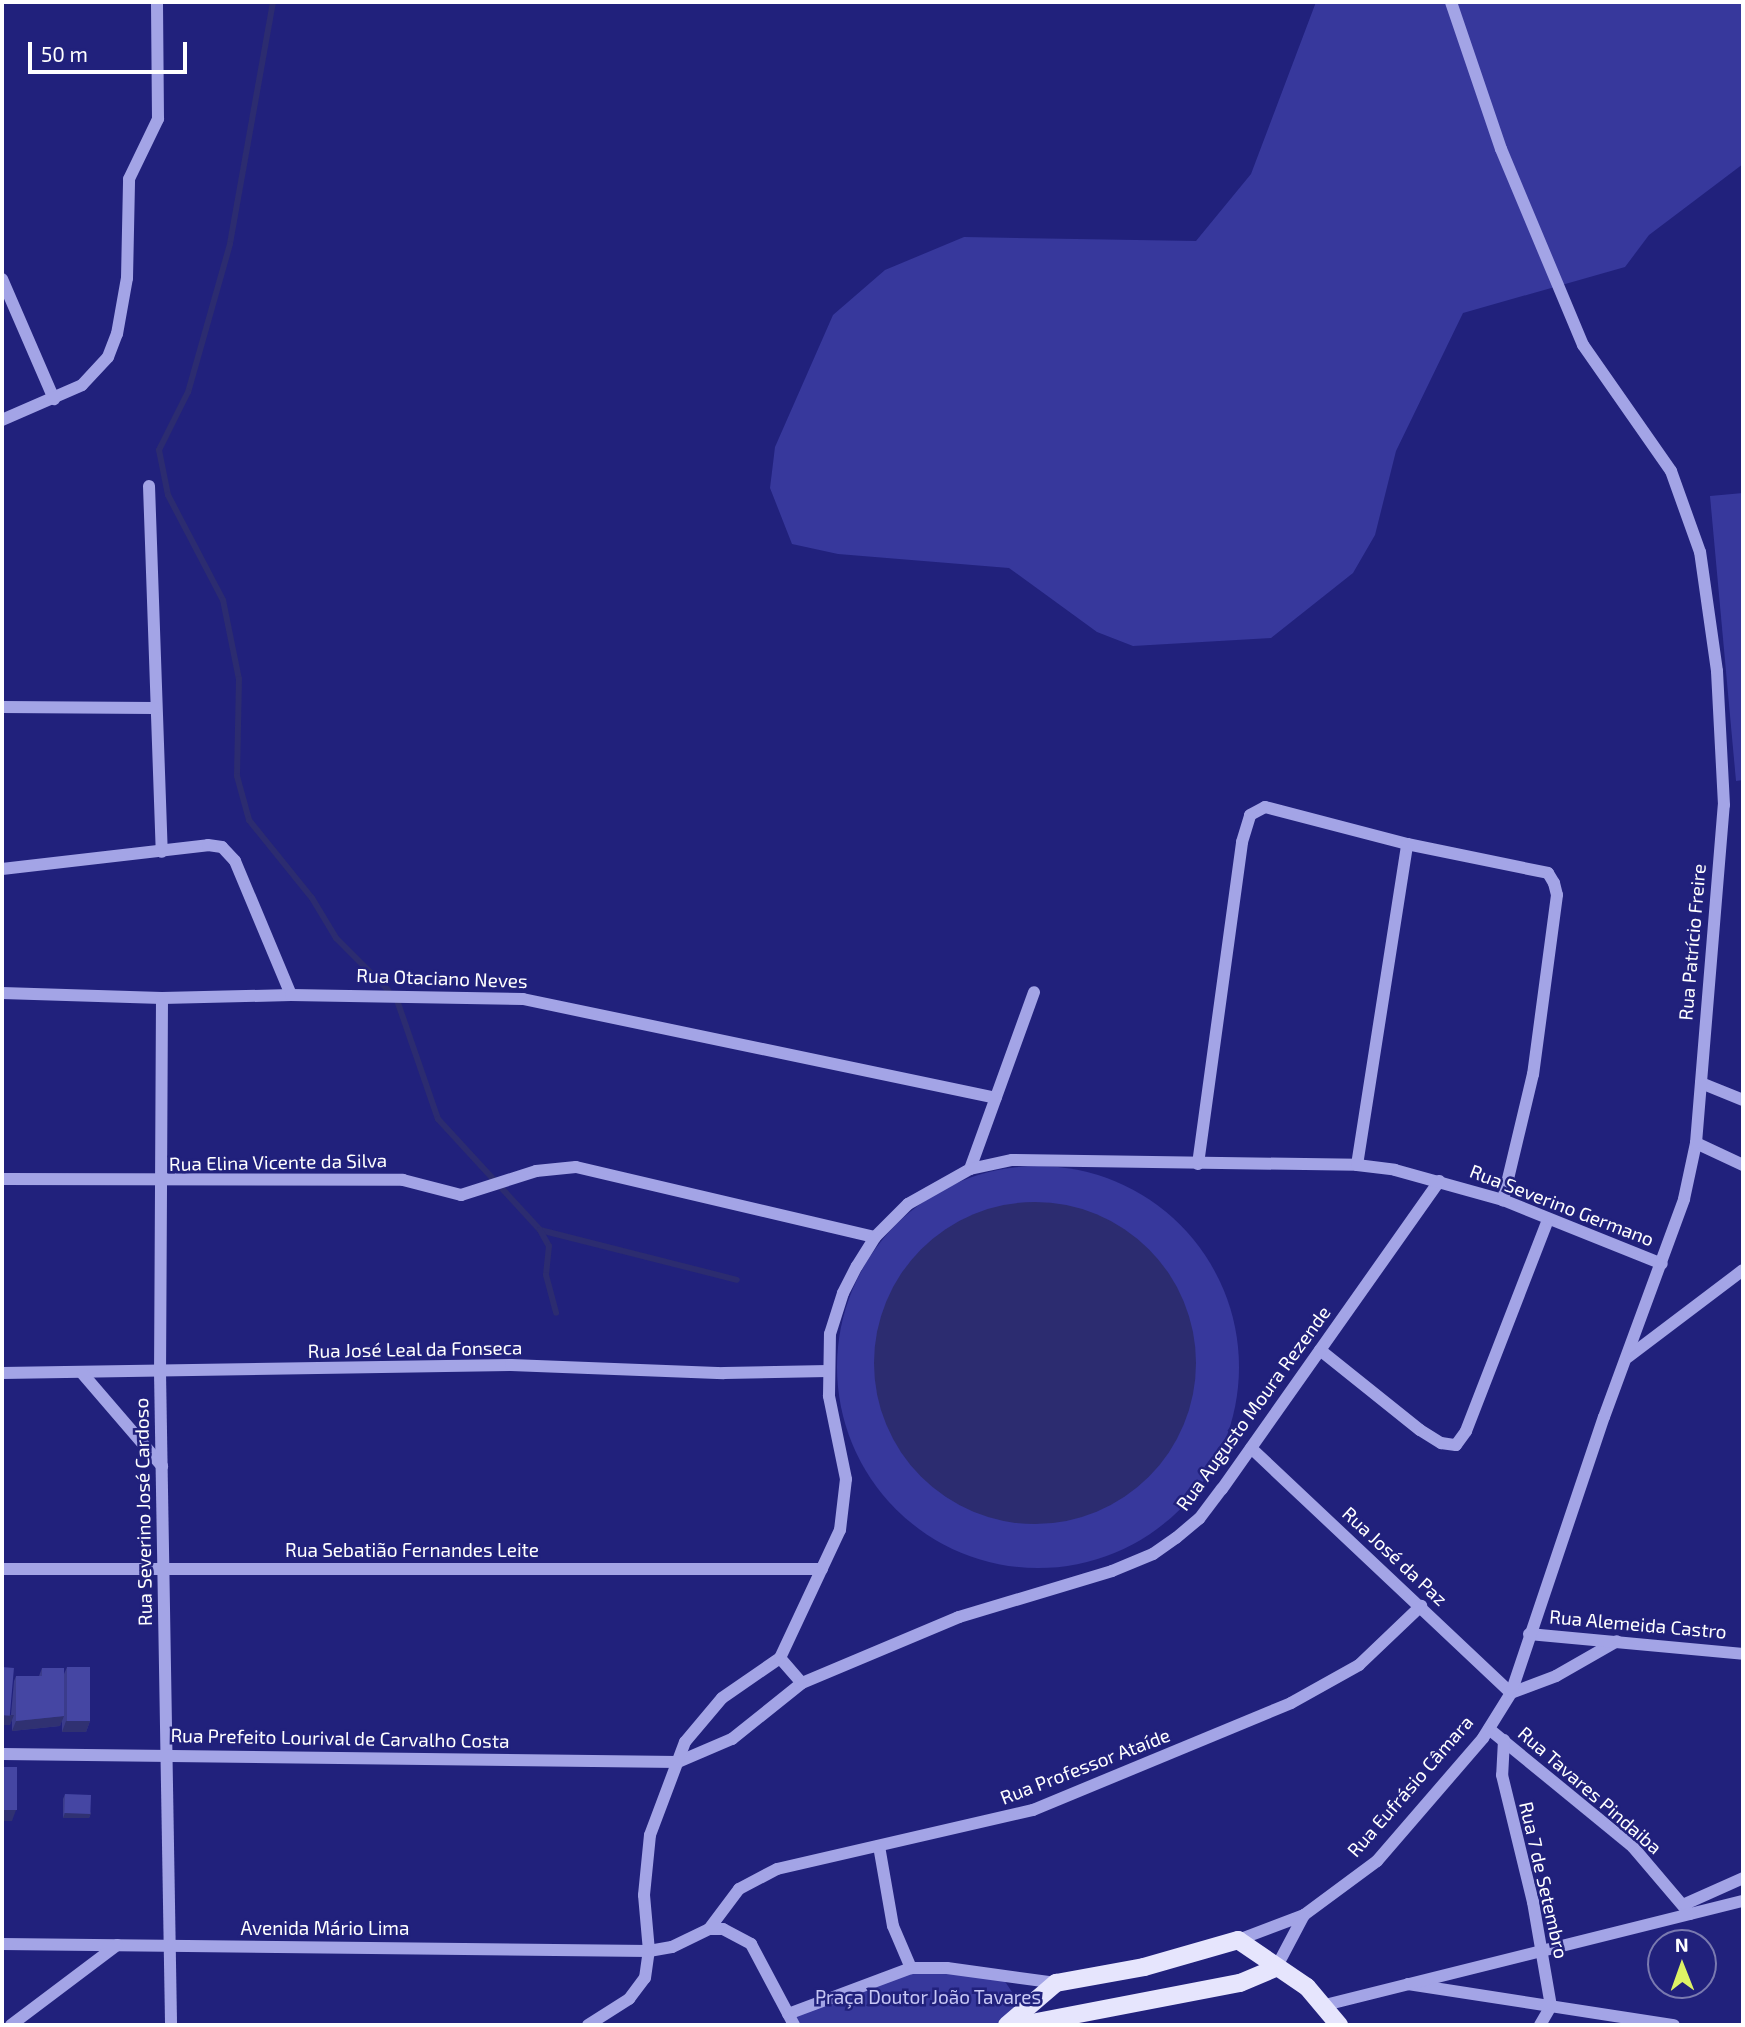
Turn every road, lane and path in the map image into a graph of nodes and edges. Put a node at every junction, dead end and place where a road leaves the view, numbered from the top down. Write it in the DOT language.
graph roads {
  1 [pos="157,2"];
  2 [pos="1451,2"];
  3 [pos="2,279"];
  4 [pos="54,399"];
  5 [pos="2,420"];
  6 [pos="149,486"];
  7 [pos="2,707"];
  8 [pos="154,708"];
  9 [pos="1406,844"];
  10 [pos="162,852"];
  11 [pos="2,869"];
  12 [pos="1034,992"];
  13 [pos="2,993"];
  14 [pos="291,995"];
  15 [pos="162,998"];
  16 [pos="1701,1083"];
  17 [pos="996,1098"];
  18 [pos="1743,1100"];
  19 [pos="1696,1143"];
  20 [pos="1198,1164"];
  21 [pos="1357,1165"];
  22 [pos="1743,1165"];
  23 [pos="970,1169"];
  24 [pos="2,1179"];
  25 [pos="1439,1181"];
  26 [pos="159,1183"];
  27 [pos="1503,1200"];
  28 [pos="1548,1220"];
  29 [pos="875,1237"];
  30 [pos="1662,1264"];
  31 [pos="1743,1270"];
  32 [pos="1320,1350"];
  33 [pos="1628,1357"];
  34 [pos="828,1371"];
  35 [pos="160,1372"];
  36 [pos="2,1373"];
  37 [pos="82,1374"];
  38 [pos="1251,1448"];
  39 [pos="162,1466"];
  40 [pos="2,1569"];
  41 [pos="822,1569"];
  42 [pos="163,1570"];
  43 [pos="1421,1606"];
  44 [pos="1529,1634"];
  45 [pos="1617,1641"];
  46 [pos="1743,1654"];
  47 [pos="780,1658"];
  48 [pos="802,1683"];
  49 [pos="1511,1693"];
  50 [pos="1489,1729"];
  51 [pos="1504,1740"];
  52 [pos="2,1754"];
  53 [pos="166,1755"];
  54 [pos="678,1762"];
  55 [pos="879,1846"];
  56 [pos="1743,1878"];
  57 [pos="1743,1901"];
  58 [pos="1688,1909"];
  59 [pos="1304,1915"];
  60 [pos="709,1929"];
  61 [pos="1238,1940"];
  62 [pos="2,1944"];
  63 [pos="117,1945"];
  64 [pos="170,1947"];
  65 [pos="1541,1948"];
  66 [pos="649,1951"];
  67 [pos="911,1968"];
  68 [pos="1276,1968"];
  69 [pos="1056,1983"];
  70 [pos="1402,1983"];
  71 [pos="1325,2005"];
  72 [pos="1551,2006"];
  73 [pos="791,2020"];
  74 [pos="11,2025"];
  75 [pos="171,2025"];
  76 [pos="588,2025"];
  77 [pos="1007,2025"];
  78 [pos="1021,2025"];
  79 [pos="1339,2025"];
  80 [pos="1540,2025"];
  81 [pos="1674,2025"];
  1 -- 4 [label="street"];
  2 -- 16 [label="street, Rua Patrício Freire"];
  3 -- 4 [label="street"];
  4 -- 5 [label="street"];
  6 -- 8 [label="street"];
  7 -- 8 [label="street"];
  8 -- 10 [label="street"];
  9 -- 20 [label="street"];
  9 -- 21 [label="street"];
  9 -- 27 [label="street"];
  10 -- 11 [label="street"];
  10 -- 14 [label="street"];
  12 -- 17 [label="street"];
  13 -- 15 [label="street, Rua Otaciano Neves"];
  14 -- 15 [label="street, Rua Otaciano Neves"];
  14 -- 17 [label="street, Rua Otaciano Neves"];
  15 -- 26 [label="street, Rua Severino José Cardoso"];
  16 -- 18 [label="street"];
  16 -- 19 [label="street, Rua Patrício Freire"];
  17 -- 23 [label="street"];
  19 -- 22 [label="street"];
  19 -- 30 [label="street, Rua Patrício Freire"];
  20 -- 21 [label="street, Rua Severino Germano"];
  20 -- 23 [label="street, Rua Severino Germano"];
  21 -- 25 [label="street, Rua Severino Germano"];
  23 -- 29 [label="street, Rua Severino Germano"];
  24 -- 26 [label="street, Rua Elina Vicente da Silva"];
  25 -- 27 [label="street, Rua Severino Germano"];
  25 -- 32 [label="street, Rua Augusto Moura Rezende"];
  26 -- 29 [label="street, Rua Elina Vicente da Silva"];
  26 -- 35 [label="street, Rua Severino José Cardoso"];
  27 -- 28 [label="street, Rua Severino Germano"];
  28 -- 30 [label="street, Rua Severino Germano"];
  28 -- 32 [label="street"];
  29 -- 34 [label="street, Rua Severino Germano"];
  30 -- 33 [label="street, Rua Patrício Freire"];
  31 -- 33 [label="street"];
  32 -- 38 [label="street, Rua Augusto Moura Rezende"];
  33 -- 44 [label="street, Rua Eufrásio Câmara"];
  34 -- 35 [label="street, Rua José Leal da Fonseca"];
  34 -- 41 [label="street, Rua Severino Germano"];
  35 -- 37 [label="street, Rua José Leal da Fonseca"];
  35 -- 39 [label="street, Rua Severino José Cardoso"];
  36 -- 37 [label="street, Rua José Leal da Fonseca"];
  37 -- 39 [label="street"];
  38 -- 43 [label="street, Rua José da Paz"];
  38 -- 48 [label="street, Rua Augusto Moura Rezende"];
  39 -- 42 [label="street, Rua Severino José Cardoso"];
  40 -- 42 [label="street, Rua Sebatião Fernandes Leite"];
  41 -- 42 [label="street, Rua Sebatião Fernandes Leite"];
  41 -- 47 [label="street, Rua Severino Germano"];
  42 -- 53 [label="street, Rua Severino José Cardoso"];
  43 -- 49 [label="street, Rua José da Paz"];
  43 -- 55 [label="street, Rua Professor Ataíde"];
  44 -- 45 [label="street, Rua Alemeida Castro"];
  44 -- 49 [label="street, Rua Eufrásio Câmara"];
  45 -- 46 [label="street, Rua Alemeida Castro"];
  45 -- 49 [label="street"];
  47 -- 48 [label="street"];
  47 -- 54 [label="street"];
  48 -- 54 [label="street, Rua Augusto Moura Rezende"];
  49 -- 50 [label="street, Rua Eufrásio Câmara"];
  50 -- 51 [label="street, Rua Tavares Pindaiba"];
  50 -- 59 [label="street, Rua Eufrásio Câmara"];
  51 -- 58 [label="street, Rua Tavares Pindaiba"];
  51 -- 65 [label="street, Rua 7 de Setembro"];
  52 -- 53 [label="street, Rua Prefeito Lourival de Carvalho Costa"];
  53 -- 54 [label="street, Rua Prefeito Lourival de Carvalho Costa"];
  53 -- 64 [label="street, Rua Severino José Cardoso"];
  54 -- 66 [label="street"];
  55 -- 60 [label="street, Rua Professor Ataíde"];
  55 -- 67 [label="street"];
  56 -- 58 [label="street"];
  57 -- 58 [label="street"];
  58 -- 65 [label="street"];
  59 -- 61 [label="street, Rua Eufrásio Câmara"];
  59 -- 68 [label="street"];
  60 -- 66 [label="street"];
  60 -- 73 [label="street"];
  61 -- 68 [label="main road"];
  61 -- 69 [label="main road, Rua Eufrásio Câmara"];
  62 -- 63 [label="street, Avenida Mário Lima"];
  63 -- 64 [label="street, Avenida Mário Lima"];
  63 -- 74 [label="street"];
  64 -- 66 [label="street, Avenida Mário Lima"];
  64 -- 75 [label="street, Rua Severino José Cardoso"];
  65 -- 70 [label="street"];
  65 -- 72 [label="street, Rua 7 de Setembro"];
  66 -- 76 [label="street"];
  67 -- 69 [label="street, Rua Eufrásio Câmara"];
  67 -- 73 [label="street"];
  68 -- 71 [label="main road"];
  68 -- 78 [label="main road"];
  69 -- 77 [label="main road"];
  70 -- 71 [label="street"];
  70 -- 72 [label="street"];
  71 -- 79 [label="main road"];
  72 -- 80 [label="street"];
  72 -- 81 [label="street"];
}
